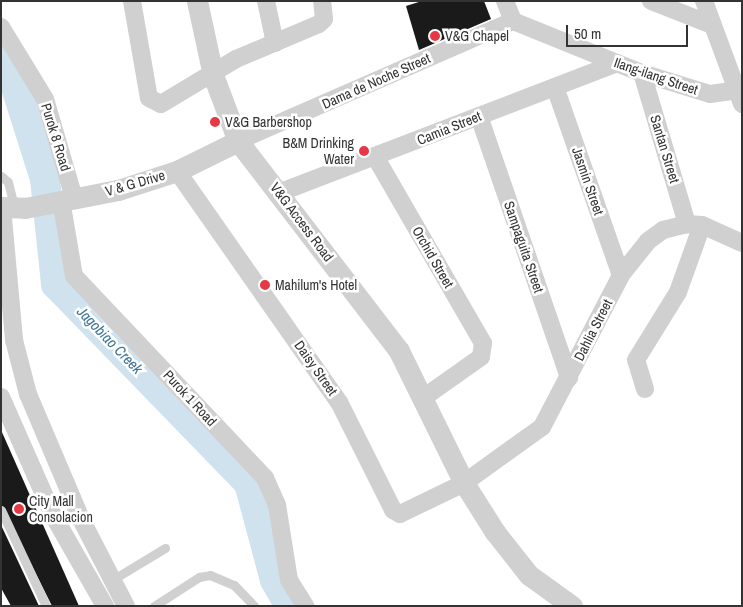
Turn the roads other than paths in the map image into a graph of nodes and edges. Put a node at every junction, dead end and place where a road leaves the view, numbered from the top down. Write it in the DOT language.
graph roads {
  1 [pos="132,1"];
  2 [pos="197,1"];
  3 [pos="266,1"];
  4 [pos="322,1"];
  5 [pos="505,1"];
  6 [pos="651,1"];
  7 [pos="704,1"];
  8 [pos="513,21"];
  9 [pos="712,25"];
  10 [pos="1,27"];
  11 [pos="274,43"];
  12 [pos="617,63"];
  13 [pos="642,73"];
  14 [pos="213,76"];
  15 [pos="555,87"];
  16 [pos="739,97"];
  17 [pos="480,116"];
  18 [pos="238,141"];
  19 [pos="376,158"];
  20 [pos="177,171"];
  21 [pos="1,176"];
  22 [pos="281,192"];
  23 [pos="27,208"];
  24 [pos="695,225"];
  25 [pos="742,243"];
  26 [pos="620,275"];
  27 [pos="569,378"];
  28 [pos="645,389"];
  29 [pos="1,397"];
  30 [pos="423,398"];
  31 [pos="464,483"];
  32 [pos="1,510"];
  33 [pos="165,548"];
  34 [pos="112,580"];
  35 [pos="46,606"];
  36 [pos="105,606"];
  37 [pos="126,606"];
  38 [pos="154,606"];
  39 [pos="254,606"];
  40 [pos="305,606"];
  41 [pos="572,606"];
  1 -- 14 [label="street"];
  2 -- 14 [label="street, V&G Access Road"];
  3 -- 11 [label="street"];
  4 -- 11 [label="street"];
  5 -- 8 [label="street"];
  6 -- 9 [label="street"];
  7 -- 9 [label="street"];
  8 -- 12 [label="street, Ilang-ilang Street"];
  8 -- 18 [label="street, Dama de Noche Street"];
  9 -- 16 [label="street"];
  10 -- 23 [label="street, Purok 8 Road"];
  11 -- 14 [label="street"];
  12 -- 13 [label="street, Ilang-ilang Street"];
  12 -- 15 [label="street, Camia Street"];
  13 -- 16 [label="street, Ilang-ilang Street"];
  13 -- 24 [label="street, Santan Street"];
  14 -- 18 [label="street, V&G Access Road"];
  15 -- 17 [label="street, Camia Street"];
  15 -- 26 [label="street, Jasmin Street"];
  17 -- 19 [label="street, Camia Street"];
  17 -- 27 [label="street, Sampaguita Street"];
  18 -- 20 [label="street, V & G Drive"];
  18 -- 22 [label="street, V&G Access Road"];
  19 -- 22 [label="street, Camia Street"];
  19 -- 30 [label="street, Orchid Street"];
  20 -- 23 [label="street, V & G Drive"];
  20 -- 31 [label="street, Daisy Street"];
  21 -- 23 [label="lane"];
  22 -- 30 [label="street, V&G Access Road"];
  23 -- 34 [label="street"];
  23 -- 40 [label="street, Purok 1 Road"];
  24 -- 25 [label="street"];
  24 -- 26 [label="street, Dahlia Street"];
  24 -- 28 [label="street"];
  26 -- 27 [label="street, Dahlia Street"];
  27 -- 31 [label="street, Dahlia Street"];
  29 -- 36 [label="street"];
  30 -- 31 [label="street, V&G Access Road"];
  31 -- 41 [label="street, V&G Access Road"];
  32 -- 35 [label="lane"];
  33 -- 34 [label="lane"];
  34 -- 37 [label="street"];
  38 -- 39 [label="lane"];
}
